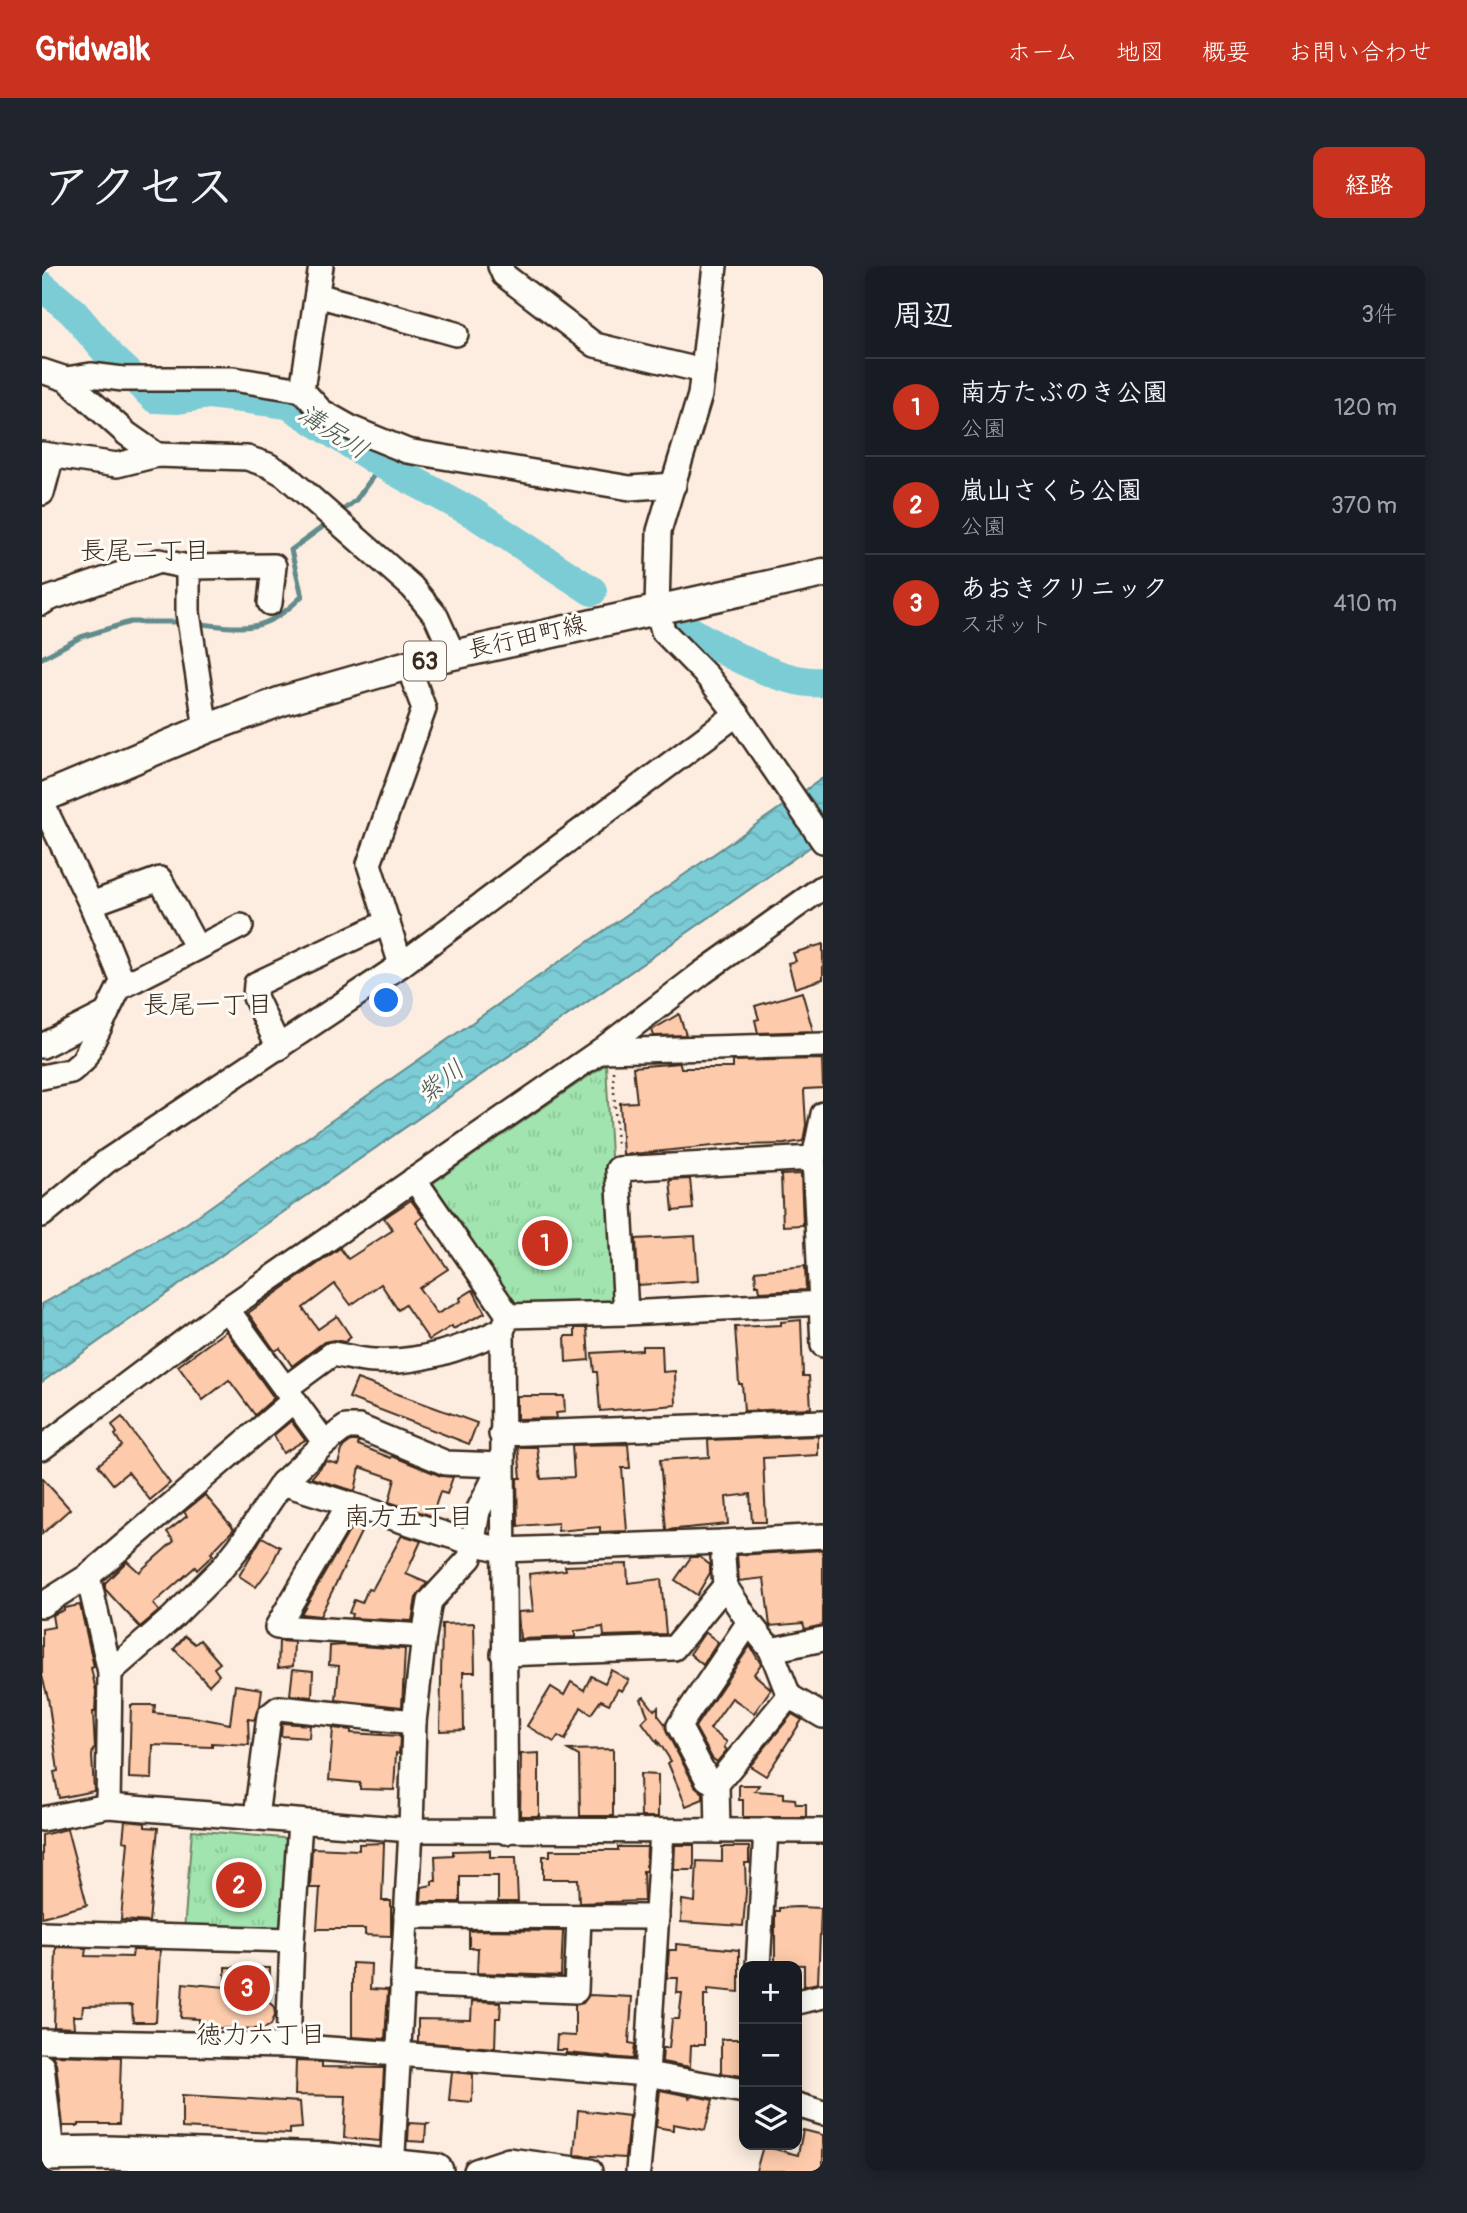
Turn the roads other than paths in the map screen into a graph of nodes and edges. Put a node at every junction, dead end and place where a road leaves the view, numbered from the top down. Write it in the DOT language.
graph roads {
  1 [pos="321,266"];
  2 [pos="500,266"];
  3 [pos="715,266"];
  4 [pos="317,295"];
  5 [pos="456,334"];
  6 [pos="42,371"];
  7 [pos="703,371"];
  8 [pos="66,379"];
  9 [pos="302,390"];
  10 [pos="47,455"];
  11 [pos="157,455"];
  12 [pos="674,485"];
  13 [pos="42,493"];
  14 [pos="188,568"];
  15 [pos="823,573"];
  16 [pos="42,603"];
  17 [pos="270,603"];
  18 [pos="657,609"];
  19 [pos="453,654"];
  20 [pos="408,665"];
  21 [pos="741,720"];
  22 [pos="206,729"];
  23 [pos="42,801"];
  24 [pos="823,841"];
  25 [pos="823,887"];
  26 [pos="91,904"];
  27 [pos="388,922"];
  28 [pos="241,926"];
  29 [pos="197,948"];
  30 [pos="401,965"];
  31 [pos="124,985"];
  32 [pos="107,1013"];
  33 [pos="823,1045"];
  34 [pos="42,1046"];
  35 [pos="279,1048"];
  36 [pos="606,1051"];
  37 [pos="42,1077"];
  38 [pos="823,1114"];
  39 [pos="814,1158"];
  40 [pos="414,1179"];
  41 [pos="42,1215"];
  42 [pos="822,1303"];
  43 [pos="227,1309"];
  44 [pos="626,1313"];
  45 [pos="506,1323"];
  46 [pos="823,1345"];
  47 [pos="290,1394"];
  48 [pos="823,1422"];
  49 [pos="501,1434"];
  50 [pos="325,1443"];
  51 [pos="42,1448"];
  52 [pos="501,1465"];
  53 [pos="282,1483"];
  54 [pos="349,1504"];
  55 [pos="823,1536"];
  56 [pos="722,1542"];
  57 [pos="473,1543"];
  58 [pos="502,1550"];
  59 [pos="88,1576"];
  60 [pos="725,1586"];
  61 [pos="42,1605"];
  62 [pos="749,1622"];
  63 [pos="424,1636"];
  64 [pos="823,1639"];
  65 [pos="771,1650"];
  66 [pos="503,1654"];
  67 [pos="110,1672"];
  68 [pos="789,1696"];
  69 [pos="823,1716"];
  70 [pos="414,1722"];
  71 [pos="717,1784"];
  72 [pos="108,1806"];
  73 [pos="256,1817"];
  74 [pos="42,1819"];
  75 [pos="300,1822"];
  76 [pos="411,1830"];
  77 [pos="766,1830"];
  78 [pos="662,1831"];
  79 [pos="719,1831"];
  80 [pos="823,1831"];
  81 [pos="506,1832"];
  82 [pos="406,1916"];
  83 [pos="579,1917"];
  84 [pos="657,1917"];
  85 [pos="42,1933"];
  86 [pos="292,1940"];
  87 [pos="758,1961"];
  88 [pos="402,1984"];
  89 [pos="823,1996"];
  90 [pos="802,2001"];
  91 [pos="42,2041"];
  92 [pos="288,2046"];
  93 [pos="398,2054"];
  94 [pos="42,2065"];
  95 [pos="647,2074"];
  96 [pos="739,2090"];
  97 [pos="802,2107"];
  98 [pos="823,2113"];
  99 [pos="47,2154"];
  100 [pos="393,2169"];
  101 [pos="436,2171"];
  102 [pos="476,2171"];
  103 [pos="590,2171"];
  104 [pos="638,2171"];
  1 -- 4 [label="street"];
  2 -- 7 [label="street"];
  3 -- 7 [label="street"];
  4 -- 5 [label="street"];
  4 -- 9 [label="street"];
  6 -- 8 [label="street"];
  7 -- 12 [label="street"];
  8 -- 9 [label="street"];
  8 -- 11 [label="street"];
  9 -- 12 [label="street"];
  10 -- 11 [label="street"];
  10 -- 13 [label="street"];
  11 -- 19 [label="street"];
  12 -- 18 [label="street"];
  14 -- 16 [label="street"];
  14 -- 17 [label="street"];
  14 -- 22 [label="street"];
  15 -- 18 [label="main road, 長行田町線 / 63"];
  18 -- 19 [label="main road, 長行田町線 / 63"];
  18 -- 21 [label="street"];
  19 -- 20 [label="main road, 長行田町線 / 63"];
  20 -- 22 [label="main road, 長行田町線 / 63"];
  20 -- 27 [label="street"];
  21 -- 24 [label="street"];
  21 -- 30 [label="street"];
  22 -- 23 [label="main road, 長行田町線 / 63"];
  23 -- 26 [label="street"];
  25 -- 36 [label="street"];
  26 -- 29 [label="street"];
  26 -- 31 [label="street"];
  27 -- 30 [label="street"];
  27 -- 35 [label="street"];
  28 -- 29 [label="street"];
  29 -- 31 [label="street"];
  30 -- 35 [label="street"];
  31 -- 32 [label="street"];
  32 -- 34 [label="street"];
  32 -- 37 [label="street"];
  33 -- 36 [label="street"];
  35 -- 41 [label="street"];
  36 -- 40 [label="street"];
  38 -- 39 [label="street"];
  39 -- 42 [label="street"];
  39 -- 44 [label="street"];
  40 -- 43 [label="street"];
  40 -- 45 [label="street"];
  42 -- 44 [label="street"];
  42 -- 46 [label="street"];
  43 -- 47 [label="street"];
  43 -- 51 [label="street"];
  44 -- 45 [label="street"];
  45 -- 47 [label="street"];
  45 -- 49 [label="street"];
  47 -- 50 [label="street"];
  47 -- 59 [label="street"];
  48 -- 49 [label="street"];
  49 -- 52 [label="street"];
  50 -- 52 [label="street"];
  50 -- 53 [label="street"];
  52 -- 57 [label="street"];
  52 -- 58 [label="street"];
  53 -- 54 [label="street"];
  53 -- 67 [label="street"];
  54 -- 57 [label="street"];
  54 -- 63 [label="street"];
  55 -- 56 [label="street"];
  56 -- 58 [label="street"];
  56 -- 60 [label="street"];
  57 -- 58 [label="street"];
  57 -- 63 [label="street"];
  58 -- 66 [label="street"];
  59 -- 61 [label="street"];
  59 -- 67 [label="street"];
  60 -- 62 [label="street"];
  60 -- 66 [label="street"];
  62 -- 65 [label="street"];
  62 -- 71 [label="street"];
  63 -- 70 [label="street"];
  64 -- 65 [label="street"];
  65 -- 68 [label="street"];
  66 -- 81 [label="street"];
  67 -- 72 [label="street"];
  68 -- 69 [label="street"];
  68 -- 71 [label="street"];
  70 -- 73 [label="street"];
  70 -- 76 [label="street"];
  71 -- 79 [label="street"];
  72 -- 73 [label="street"];
  72 -- 74 [label="street"];
  73 -- 75 [label="street"];
  75 -- 76 [label="street"];
  75 -- 86 [label="street"];
  76 -- 81 [label="street"];
  76 -- 82 [label="street"];
  77 -- 79 [label="street"];
  77 -- 80 [label="street"];
  77 -- 87 [label="street"];
  78 -- 79 [label="street"];
  78 -- 81 [label="street"];
  78 -- 84 [label="street"];
  82 -- 83 [label="street"];
  82 -- 88 [label="street"];
  83 -- 84 [label="street"];
  83 -- 88 [label="street"];
  84 -- 95 [label="street"];
  85 -- 86 [label="street"];
  86 -- 92 [label="street"];
  88 -- 93 [label="street"];
  89 -- 90 [label="street"];
  91 -- 92 [label="street"];
  92 -- 93 [label="street"];
  93 -- 95 [label="street"];
  93 -- 100 [label="street"];
  94 -- 99 [label="street"];
  95 -- 96 [label="street"];
  95 -- 104 [label="street"];
  97 -- 98 [label="street"];
  99 -- 100 [label="highway"];
  100 -- 101 [label="highway"];
  102 -- 103 [label="street"];
}
